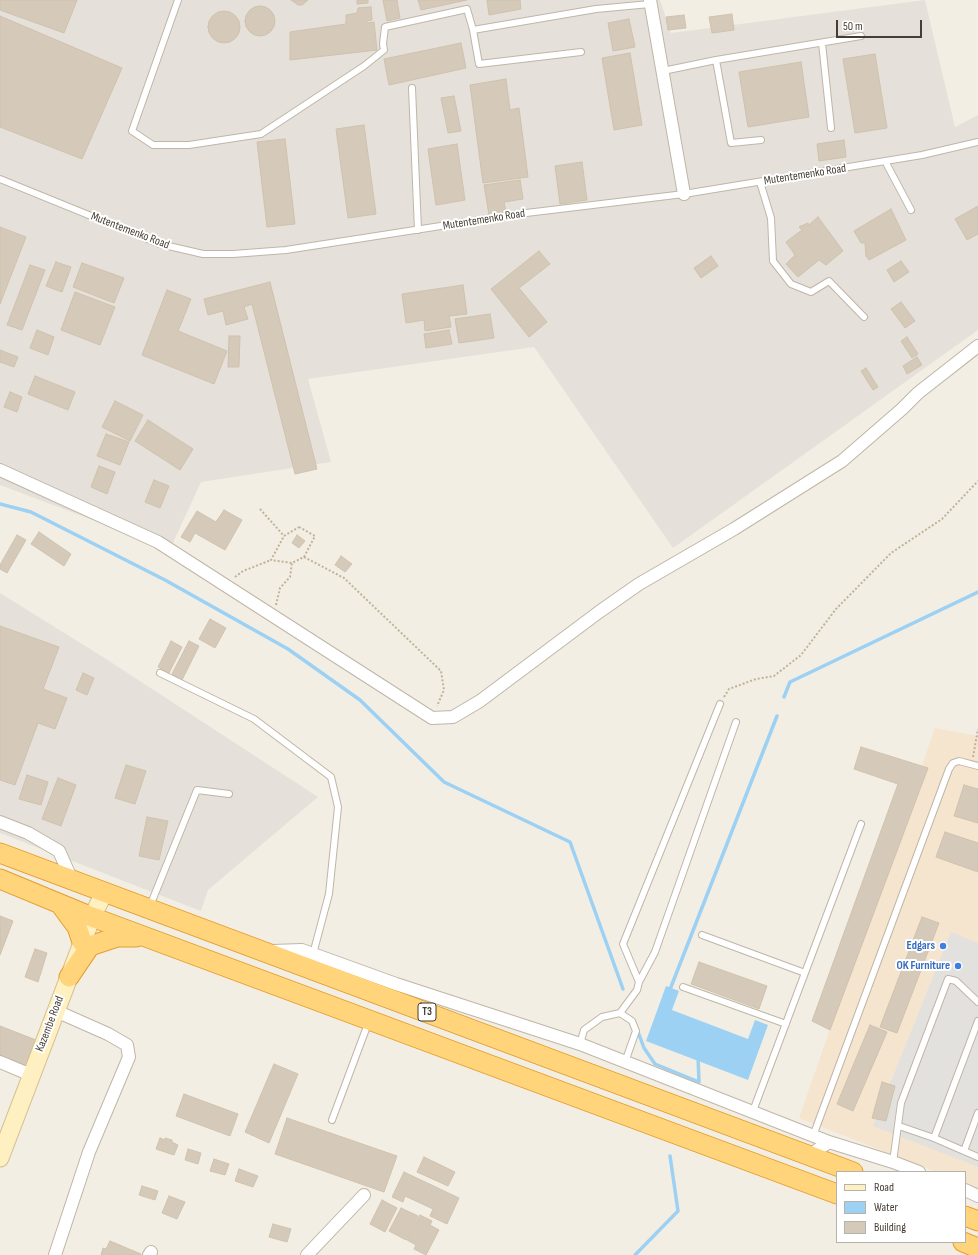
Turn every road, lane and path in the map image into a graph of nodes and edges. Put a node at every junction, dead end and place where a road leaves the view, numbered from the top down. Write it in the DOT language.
graph roads {
  1 [pos="178,0"];
  2 [pos="650,2"];
  3 [pos="473,30"];
  4 [pos="861,36"];
  5 [pos="822,43"];
  6 [pos="581,52"];
  7 [pos="716,60"];
  8 [pos="663,71"];
  9 [pos="412,88"];
  10 [pos="831,128"];
  11 [pos="761,140"];
  12 [pos="978,142"];
  13 [pos="885,161"];
  14 [pos="0,179"];
  15 [pos="760,182"];
  16 [pos="684,194"];
  17 [pos="911,210"];
  18 [pos="418,230"];
  19 [pos="864,317"];
  20 [pos="978,346"];
  21 [pos="0,470"];
  22 [pos="978,481"];
  23 [pos="260,509"];
  24 [pos="284,536"];
  25 [pos="304,557"];
  26 [pos="271,560"];
  27 [pos="292,563"];
  28 [pos="224,585"];
  29 [pos="274,616"];
  30 [pos="160,673"];
  31 [pos="720,704"];
  32 [pos="432,718"];
  33 [pos="736,722"];
  34 [pos="978,729"];
  35 [pos="975,765"];
  36 [pos="229,794"];
  37 [pos="0,822"];
  38 [pos="861,824"];
  39 [pos="0,853"];
  40 [pos="0,879"];
  41 [pos="72,880"];
  42 [pos="104,893"];
  43 [pos="60,904"];
  44 [pos="148,909"];
  45 [pos="92,917"];
  46 [pos="702,935"];
  47 [pos="145,937"];
  48 [pos="82,942"];
  49 [pos="260,951"];
  50 [pos="312,954"];
  51 [pos="805,973"];
  52 [pos="69,977"];
  53 [pos="638,982"];
  54 [pos="683,987"];
  55 [pos="978,1002"];
  56 [pos="56,1011"];
  57 [pos="620,1013"];
  58 [pos="369,1020"];
  59 [pos="978,1022"];
  60 [pos="786,1024"];
  61 [pos="580,1044"];
  62 [pos="0,1062"];
  63 [pos="625,1062"];
  64 [pos="31,1075"];
  65 [pos="753,1111"];
  66 [pos="978,1113"];
  67 [pos="332,1120"];
  68 [pos="899,1126"];
  69 [pos="813,1136"];
  70 [pos="934,1138"];
  71 [pos="829,1142"];
  72 [pos="964,1151"];
  73 [pos="810,1155"];
  74 [pos="978,1157"];
  75 [pos="0,1158"];
  76 [pos="893,1162"];
  77 [pos="851,1171"];
  78 [pos="916,1171"];
  79 [pos="966,1190"];
  80 [pos="836,1194"];
  81 [pos="364,1195"];
  82 [pos="978,1196"];
  83 [pos="966,1216"];
  84 [pos="978,1222"];
  85 [pos="966,1243"];
  86 [pos="978,1248"];
  87 [pos="55,1255"];
  88 [pos="307,1255"];
  1 -- 3 [label="lane"];
  2 -- 3 [label="lane"];
  2 -- 8 [label="street"];
  3 -- 6 [label="lane"];
  4 -- 5 [label="lane"];
  5 -- 7 [label="lane"];
  5 -- 10 [label="lane"];
  7 -- 8 [label="lane"];
  7 -- 11 [label="lane"];
  8 -- 16 [label="street"];
  9 -- 18 [label="lane"];
  12 -- 13 [label="lane, Mutentemenko Road"];
  13 -- 15 [label="lane, Mutentemenko Road"];
  13 -- 17 [label="lane"];
  14 -- 18 [label="lane, Mutentemenko Road"];
  15 -- 16 [label="lane, Mutentemenko Road"];
  15 -- 19 [label="lane"];
  16 -- 18 [label="lane, Mutentemenko Road"];
  20 -- 32 [label="street"];
  21 -- 28 [label="street"];
  22 -- 31 [label="path"];
  23 -- 24 [label="path"];
  24 -- 25 [label="path"];
  24 -- 26 [label="path"];
  25 -- 27 [label="path"];
  25 -- 32 [label="path"];
  26 -- 27 [label="path"];
  26 -- 28 [label="path"];
  27 -- 29 [label="path"];
  28 -- 29 [label="street"];
  29 -- 32 [label="street"];
  30 -- 50 [label="lane"];
  31 -- 53 [label="lane"];
  33 -- 53 [label="lane"];
  34 -- 35 [label="path"];
  35 -- 69 [label="lane"];
  36 -- 44 [label="lane"];
  37 -- 41 [label="street"];
  38 -- 51 [label="lane"];
  39 -- 41 [label="highway, T3"];
  40 -- 43 [label="highway, T3"];
  41 -- 42 [label="highway, T3"];
  42 -- 44 [label="highway, T3"];
  42 -- 45 [label="main road, Kazembe Road"];
  43 -- 45 [label="highway, T3"];
  43 -- 48 [label="highway"];
  44 -- 49 [label="highway, T3"];
  45 -- 47 [label="highway, T3"];
  45 -- 48 [label="main road, Kazembe Road"];
  46 -- 51 [label="lane"];
  47 -- 52 [label="highway"];
  47 -- 58 [label="highway, T3"];
  48 -- 52 [label="main road, Kazembe Road"];
  49 -- 50 [label="street"];
  49 -- 73 [label="highway, T3"];
  50 -- 61 [label="street"];
  51 -- 60 [label="lane"];
  52 -- 56 [label="main road, Kazembe Road"];
  53 -- 57 [label="lane"];
  54 -- 60 [label="lane"];
  55 -- 68 [label="lane"];
  56 -- 64 [label="main road, Kazembe Road"];
  56 -- 87 [label="street"];
  57 -- 61 [label="lane"];
  57 -- 63 [label="lane"];
  58 -- 67 [label="lane"];
  58 -- 80 [label="highway, T3"];
  59 -- 70 [label="lane"];
  60 -- 65 [label="lane"];
  61 -- 63 [label="street"];
  62 -- 64 [label="street"];
  63 -- 65 [label="street"];
  64 -- 75 [label="main road, Kazembe Road"];
  65 -- 69 [label="street"];
  66 -- 72 [label="lane"];
  68 -- 70 [label="lane"];
  68 -- 76 [label="lane"];
  69 -- 71 [label="street"];
  70 -- 72 [label="lane"];
  71 -- 73 [label="street"];
  71 -- 76 [label="street"];
  72 -- 74 [label="lane"];
  73 -- 77 [label="highway, T3"];
  76 -- 78 [label="street"];
  79 -- 82 [label="street"];
  81 -- 88 [label="street"];
  83 -- 84 [label="highway"];
  85 -- 86 [label="highway"];
}
